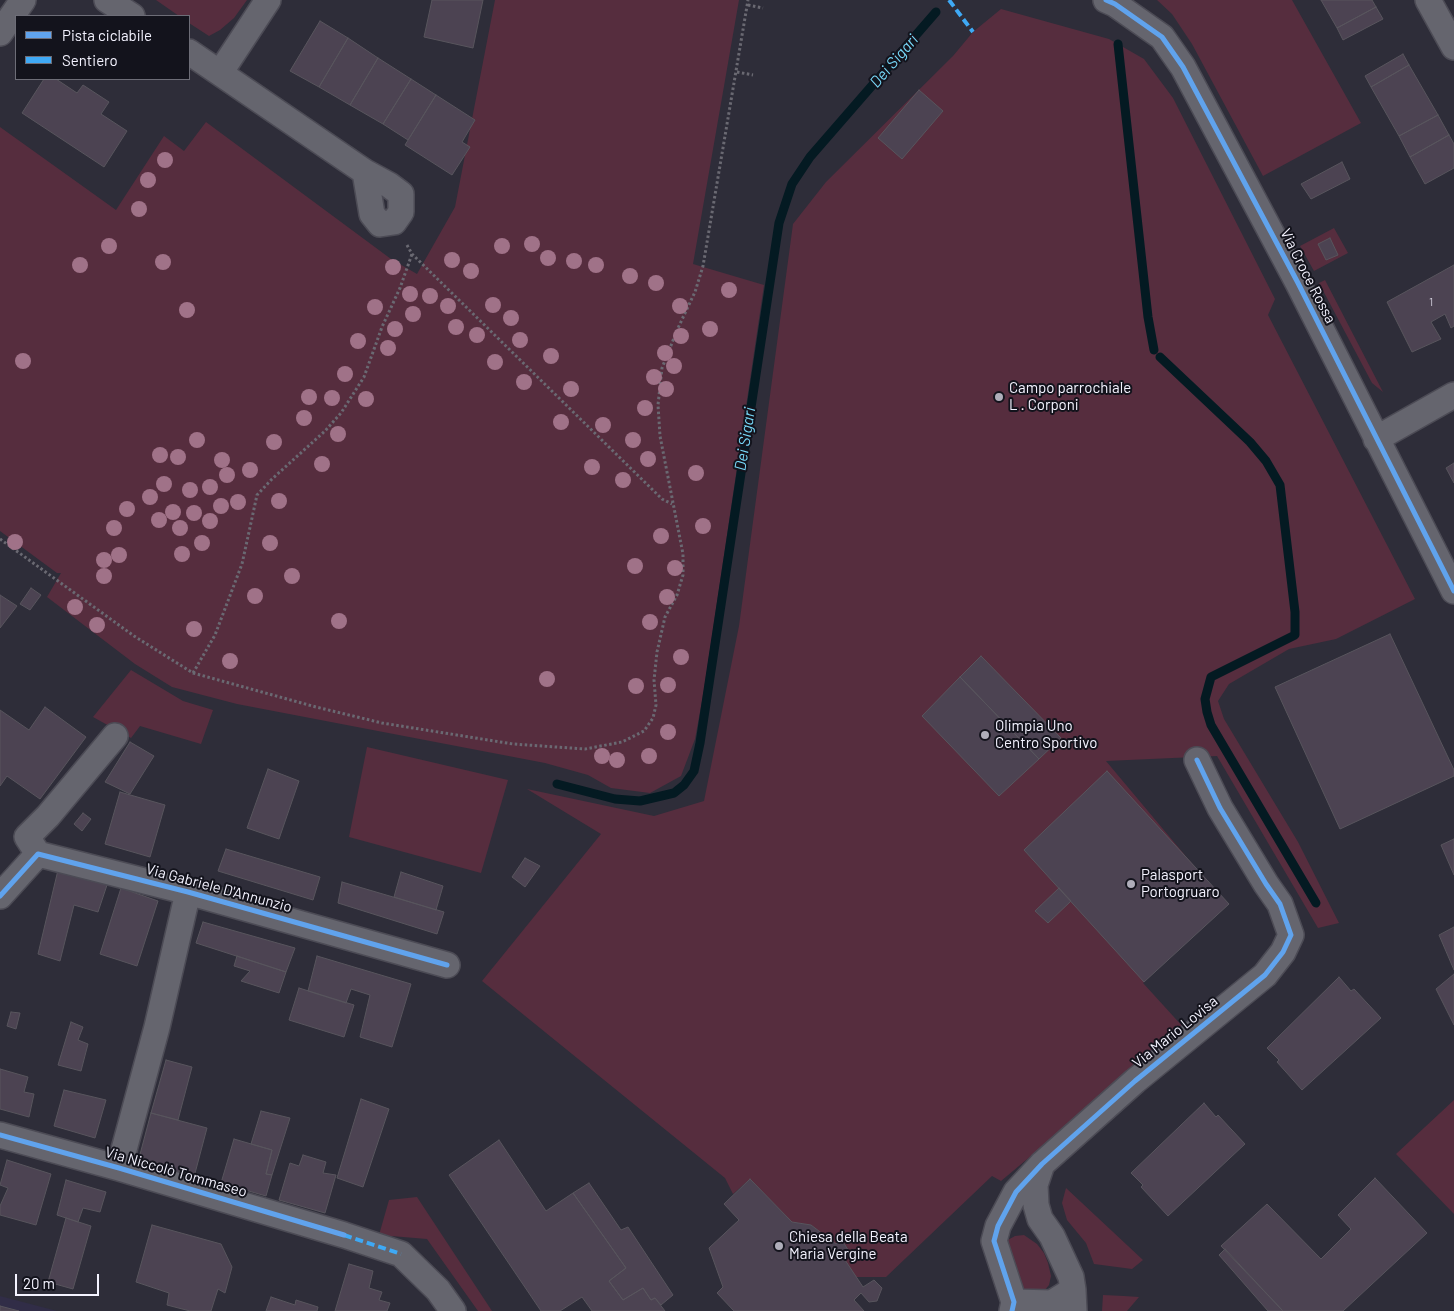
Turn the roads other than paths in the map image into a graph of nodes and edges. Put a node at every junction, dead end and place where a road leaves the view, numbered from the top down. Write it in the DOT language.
graph roads {
  1 [pos="23,0"];
  2 [pos="107,0"];
  3 [pos="268,0"];
  4 [pos="1106,0"];
  5 [pos="1428,0"];
  6 [pos="130,15"];
  7 [pos="0,33"];
  8 [pos="1454,47"];
  9 [pos="190,53"];
  10 [pos="220,73"];
  11 [pos="394,222"];
  12 [pos="1454,395"];
  13 [pos="1376,438"];
  14 [pos="1454,591"];
  15 [pos="115,736"];
  16 [pos="1197,760"];
  17 [pos="38,854"];
  18 [pos="188,892"];
  19 [pos="0,896"];
  20 [pos="447,965"];
  21 [pos="0,1135"];
  22 [pos="1042,1164"];
  23 [pos="119,1168"];
  24 [pos="1074,1301"];
  25 [pos="1013,1306"];
  26 [pos="453,1311"];
  1 -- 7 [label="street"];
  2 -- 6 [label="street"];
  3 -- 10 [label="street"];
  4 -- 13 [label="street, Via Croce Rossa"];
  5 -- 8 [label="street"];
  9 -- 10 [label="street"];
  10 -- 11 [label="street"];
  12 -- 13 [label="street"];
  13 -- 14 [label="street, Via Croce Rossa"];
  15 -- 17 [label="street"];
  16 -- 22 [label="street, Via Mario Lovisa"];
  17 -- 18 [label="street, Via Gabriele D'Annunzio"];
  17 -- 19 [label="street"];
  18 -- 20 [label="street, Via Gabriele D'Annunzio"];
  18 -- 23 [label="street"];
  21 -- 23 [label="street, Via Niccolò Tommaseo"];
  22 -- 24 [label="street, Via Mario Lovisa"];
  22 -- 25 [label="street, Via Mario Lovisa"];
  23 -- 26 [label="street, Via Niccolò Tommaseo"];
  24 -- 25 [label="street, Via Mario Lovisa"];
}
